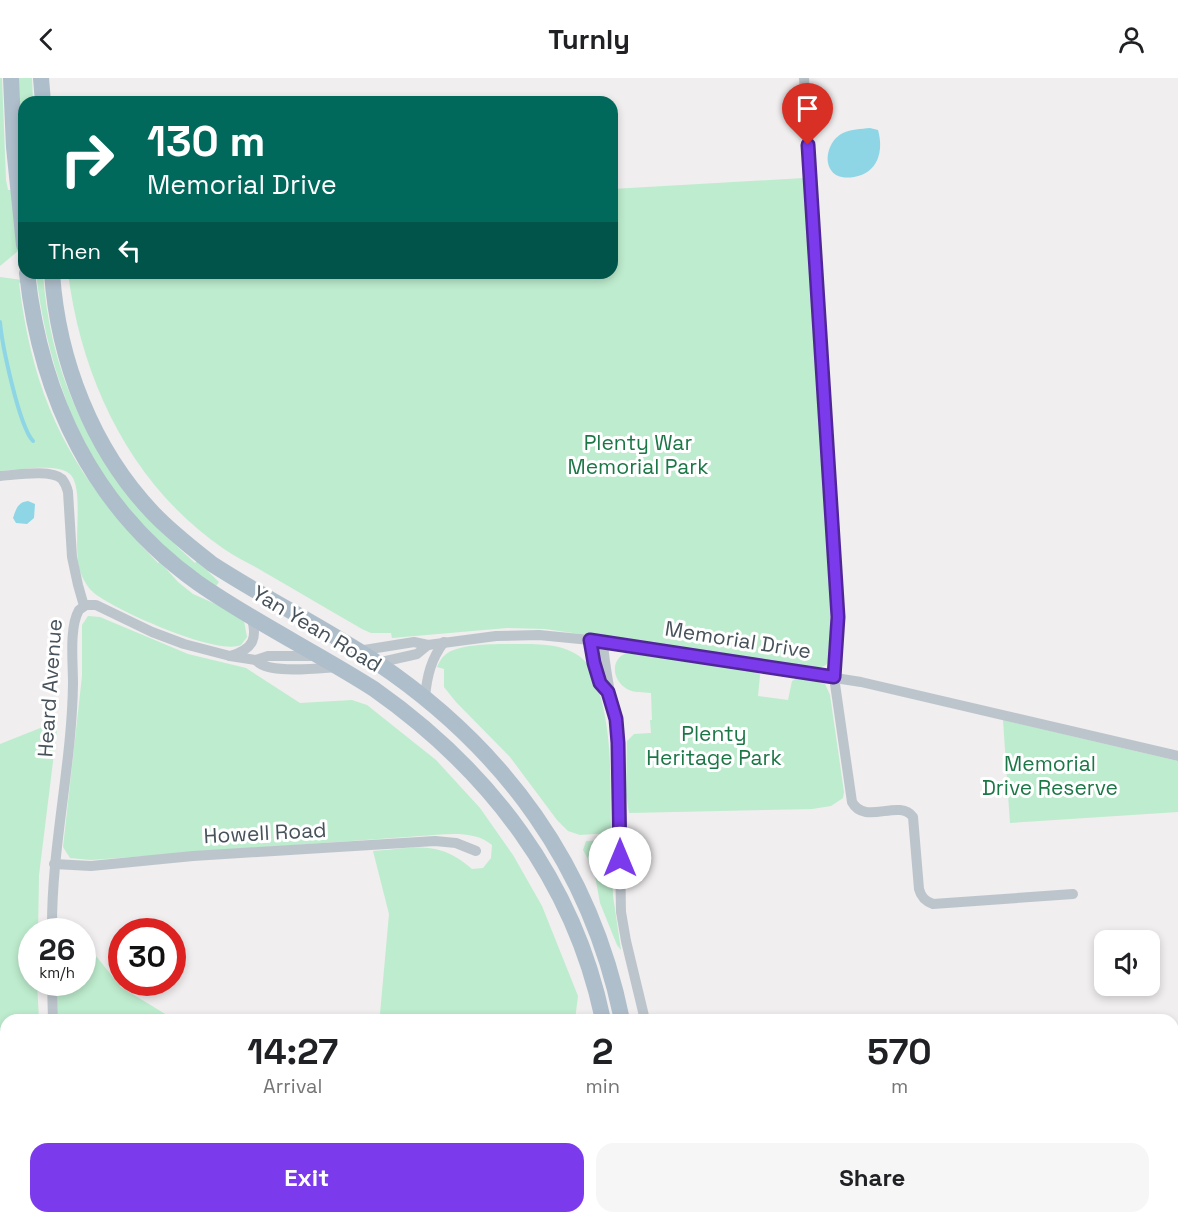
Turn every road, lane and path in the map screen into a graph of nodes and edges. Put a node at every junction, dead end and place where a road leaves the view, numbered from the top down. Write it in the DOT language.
graph roads {
  1 [pos="11,78"];
  2 [pos="41,78"];
  3 [pos="804,78"];
  4 [pos="42,96"];
  5 [pos="18,186"];
  6 [pos="28,279"];
  7 [pos="53,279"];
  8 [pos="0,476"];
  9 [pos="84,606"];
  10 [pos="251,616"];
  11 [pos="590,640"];
  12 [pos="444,642"];
  13 [pos="603,642"];
  14 [pos="428,645"];
  15 [pos="358,651"];
  16 [pos="230,656"];
  17 [pos="315,656"];
  18 [pos="256,660"];
  19 [pos="377,663"];
  20 [pos="339,667"];
  21 [pos="834,677"];
  22 [pos="608,692"];
  23 [pos="425,697"];
  24 [pos="1178,756"];
  25 [pos="476,850"];
  26 [pos="54,864"];
  27 [pos="1073,894"];
  28 [pos="52,918"];
  29 [pos="52,996"];
  30 [pos="53,1014"];
  31 [pos="601,1014"];
  32 [pos="621,1014"];
  33 [pos="644,1014"];
  1 -- 5 [label="main road"];
  2 -- 4 [label="main road"];
  3 -- 21 [label="street"];
  6 -- 10 [label="main road, Yan Yean Road"];
  7 -- 15 [label="main road, Yan Yean Road"];
  8 -- 9 [label="street"];
  9 -- 16 [label="street, Heard Avenue"];
  9 -- 26 [label="street, Heard Avenue"];
  10 -- 16 [label="street"];
  10 -- 17 [label="main road, Yan Yean Road"];
  11 -- 12 [label="street, Memorial Drive"];
  11 -- 13 [label="street, Memorial Drive"];
  11 -- 22 [label="street"];
  12 -- 14 [label="street, Memorial Drive"];
  12 -- 23 [label="street"];
  13 -- 21 [label="street, Memorial Drive"];
  13 -- 22 [label="street"];
  14 -- 15 [label="street, Memorial Drive"];
  14 -- 19 [label="street, Memorial Drive"];
  15 -- 17 [label="main road, Memorial Drive"];
  15 -- 19 [label="main road, Yan Yean Road"];
  16 -- 18 [label="street, Heard Avenue"];
  17 -- 18 [label="street, Heard Avenue"];
  17 -- 20 [label="main road, Yan Yean Road"];
  18 -- 20 [label="street, Heard Avenue"];
  19 -- 20 [label="main road, Heard Avenue"];
  19 -- 23 [label="main road, Yan Yean Road"];
  20 -- 31 [label="main road, Yan Yean Road"];
  21 -- 24 [label="street, Memorial Drive"];
  21 -- 27 [label="street"];
  22 -- 33 [label="street"];
  23 -- 32 [label="main road, Yan Yean Road"];
  25 -- 26 [label="street, Howell Road"];
  26 -- 28 [label="street, Heard Avenue"];
  29 -- 30 [label="street"];
}
